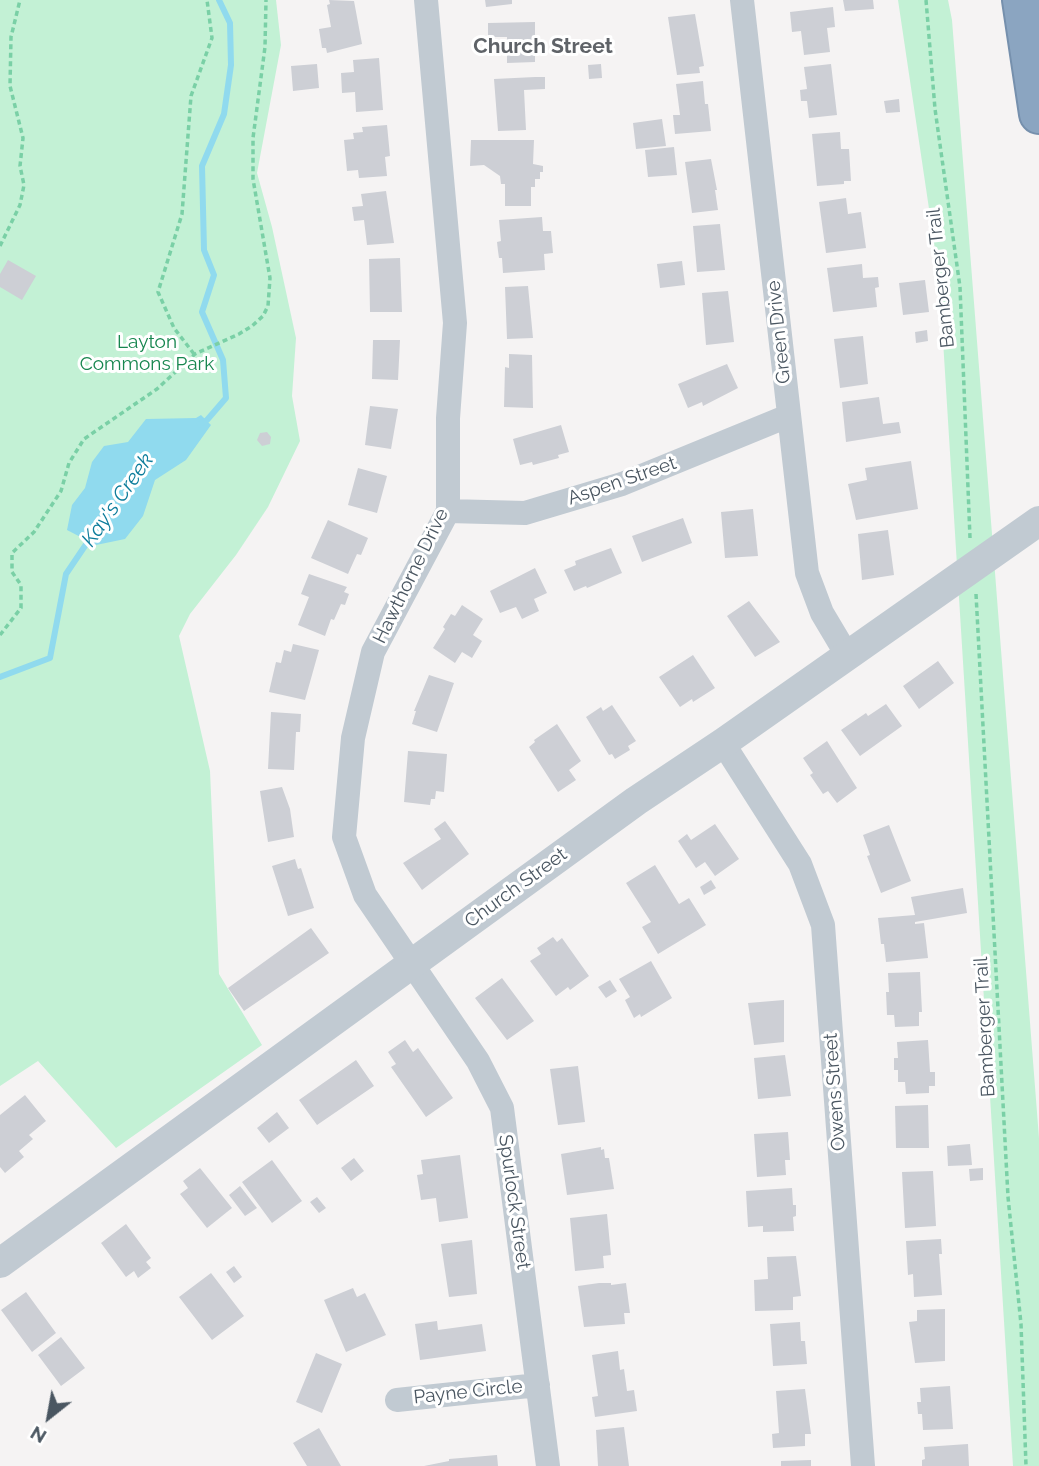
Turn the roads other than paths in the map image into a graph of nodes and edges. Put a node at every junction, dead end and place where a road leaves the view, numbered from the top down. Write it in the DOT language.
graph roads {
  1 [pos="426,0"];
  2 [pos="742,0"];
  3 [pos="1022,0"];
  4 [pos="1039,114"];
  5 [pos="789,416"];
  6 [pos="448,511"];
  7 [pos="1030,528"];
  8 [pos="847,655"];
  9 [pos="723,743"];
  10 [pos="412,964"];
  11 [pos="0,1263"];
  12 [pos="538,1385"];
  13 [pos="397,1400"];
  14 [pos="548,1466"];
  15 [pos="863,1466"];
  1 -- 6 [label="street, Hawthorne Drive"];
  2 -- 5 [label="street, Green Drive"];
  3 -- 4 [label="highway"];
  5 -- 6 [label="street, Aspen Street"];
  5 -- 8 [label="street, Green Drive"];
  6 -- 10 [label="street, Hawthorne Drive"];
  7 -- 8 [label="street, Church Street"];
  8 -- 9 [label="street, Church Street"];
  9 -- 10 [label="street, Church Street"];
  9 -- 15 [label="street, Owens Street"];
  10 -- 11 [label="street, Church Street"];
  10 -- 12 [label="street, Spurlock Street"];
  12 -- 13 [label="street, Payne Circle"];
  12 -- 14 [label="street, Spurlock Street"];
}
